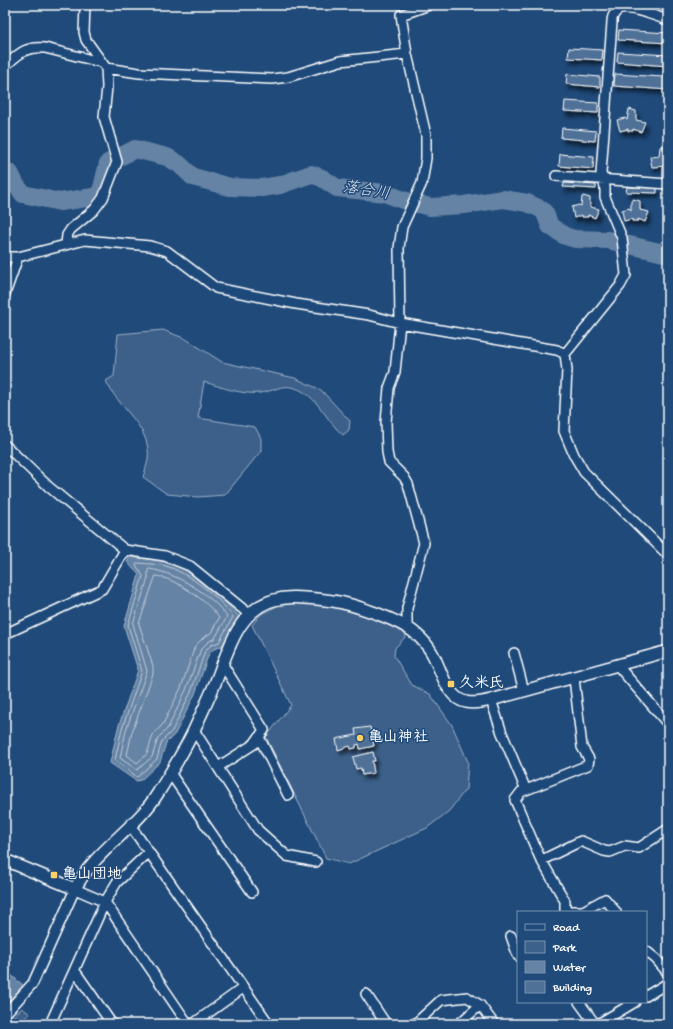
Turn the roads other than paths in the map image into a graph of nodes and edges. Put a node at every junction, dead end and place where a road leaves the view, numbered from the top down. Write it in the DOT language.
graph roads {
  1 [pos="85,5"];
  2 [pos="429,5"];
  3 [pos="668,20"];
  4 [pos="407,54"];
  5 [pos="103,65"];
  6 [pos="5,66"];
  7 [pos="556,176"];
  8 [pos="602,180"];
  9 [pos="668,184"];
  10 [pos="66,244"];
  11 [pos="5,257"];
  12 [pos="18,257"];
  13 [pos="5,294"];
  14 [pos="400,323"];
  15 [pos="565,354"];
  16 [pos="5,445"];
  17 [pos="125,550"];
  18 [pos="668,555"];
  19 [pos="249,614"];
  20 [pos="407,627"];
  21 [pos="5,634"];
  22 [pos="668,651"];
  23 [pos="514,653"];
  24 [pos="223,665"];
  25 [pos="618,666"];
  26 [pos="574,678"];
  27 [pos="524,691"];
  28 [pos="491,700"];
  29 [pos="668,724"];
  30 [pos="194,730"];
  31 [pos="259,737"];
  32 [pos="218,767"];
  33 [pos="170,773"];
  34 [pos="526,790"];
  35 [pos="288,795"];
  36 [pos="130,825"];
  37 [pos="668,829"];
  38 [pos="148,852"];
  39 [pos="5,860"];
  40 [pos="542,860"];
  41 [pos="316,862"];
  42 [pos="75,889"];
  43 [pos="252,892"];
  44 [pos="105,902"];
  45 [pos="565,911"];
  46 [pos="583,911"];
  47 [pos="583,911"];
  48 [pos="615,911"];
  49 [pos="511,936"];
  50 [pos="647,952"];
  51 [pos="517,953"];
  52 [pos="75,971"];
  53 [pos="668,973"];
  54 [pos="668,983"];
  55 [pos="243,988"];
  56 [pos="366,994"];
  57 [pos="647,995"];
  58 [pos="580,1003"];
  59 [pos="633,1003"];
  60 [pos="480,1005"];
  61 [pos="5,1014"];
  62 [pos="50,1024"];
  63 [pos="112,1024"];
  64 [pos="188,1024"];
  65 [pos="193,1024"];
  66 [pos="269,1024"];
  67 [pos="386,1024"];
  68 [pos="415,1024"];
  69 [pos="459,1024"];
  70 [pos="494,1024"];
  71 [pos="595,1024"];
  72 [pos="598,1024"];
  1 -- 5 [label="street"];
  2 -- 4 [label="street"];
  3 -- 8 [label="street"];
  4 -- 5 [label="street"];
  4 -- 14 [label="street"];
  5 -- 6 [label="street"];
  5 -- 10 [label="street"];
  7 -- 8 [label="street"];
  8 -- 9 [label="street"];
  8 -- 15 [label="street"];
  10 -- 12 [label="street"];
  10 -- 14 [label="street"];
  11 -- 12 [label="street"];
  12 -- 13 [label="street"];
  14 -- 15 [label="street"];
  14 -- 20 [label="street"];
  15 -- 18 [label="street"];
  16 -- 17 [label="street"];
  17 -- 19 [label="street"];
  17 -- 21 [label="street"];
  19 -- 20 [label="street"];
  19 -- 24 [label="street"];
  20 -- 28 [label="street"];
  22 -- 25 [label="street"];
  23 -- 27 [label="street"];
  24 -- 30 [label="street"];
  24 -- 31 [label="street"];
  25 -- 26 [label="street"];
  25 -- 29 [label="street"];
  26 -- 27 [label="street"];
  26 -- 34 [label="street"];
  27 -- 28 [label="street"];
  28 -- 34 [label="street"];
  30 -- 32 [label="street"];
  30 -- 33 [label="street"];
  31 -- 32 [label="street"];
  31 -- 35 [label="street"];
  32 -- 41 [label="street"];
  33 -- 36 [label="street"];
  33 -- 43 [label="street"];
  34 -- 40 [label="street"];
  36 -- 38 [label="street"];
  36 -- 42 [label="street"];
  37 -- 40 [label="street"];
  38 -- 44 [label="street"];
  38 -- 55 [label="street"];
  39 -- 42 [label="street"];
  40 -- 45 [label="street"];
  42 -- 44 [label="street"];
  42 -- 61 [label="street"];
  44 -- 52 [label="street"];
  44 -- 64 [label="street"];
  45 -- 46 [label="street"];
  47 -- 48 [label="street"];
  49 -- 51 [label="street"];
  50 -- 53 [label="street"];
  52 -- 62 [label="street"];
  52 -- 63 [label="street"];
  54 -- 57 [label="street"];
  55 -- 65 [label="street"];
  55 -- 66 [label="street"];
  56 -- 67 [label="street"];
  58 -- 71 [label="street"];
  59 -- 72 [label="street"];
  60 -- 68 [label="street"];
  60 -- 69 [label="street"];
  60 -- 70 [label="street"];
}
